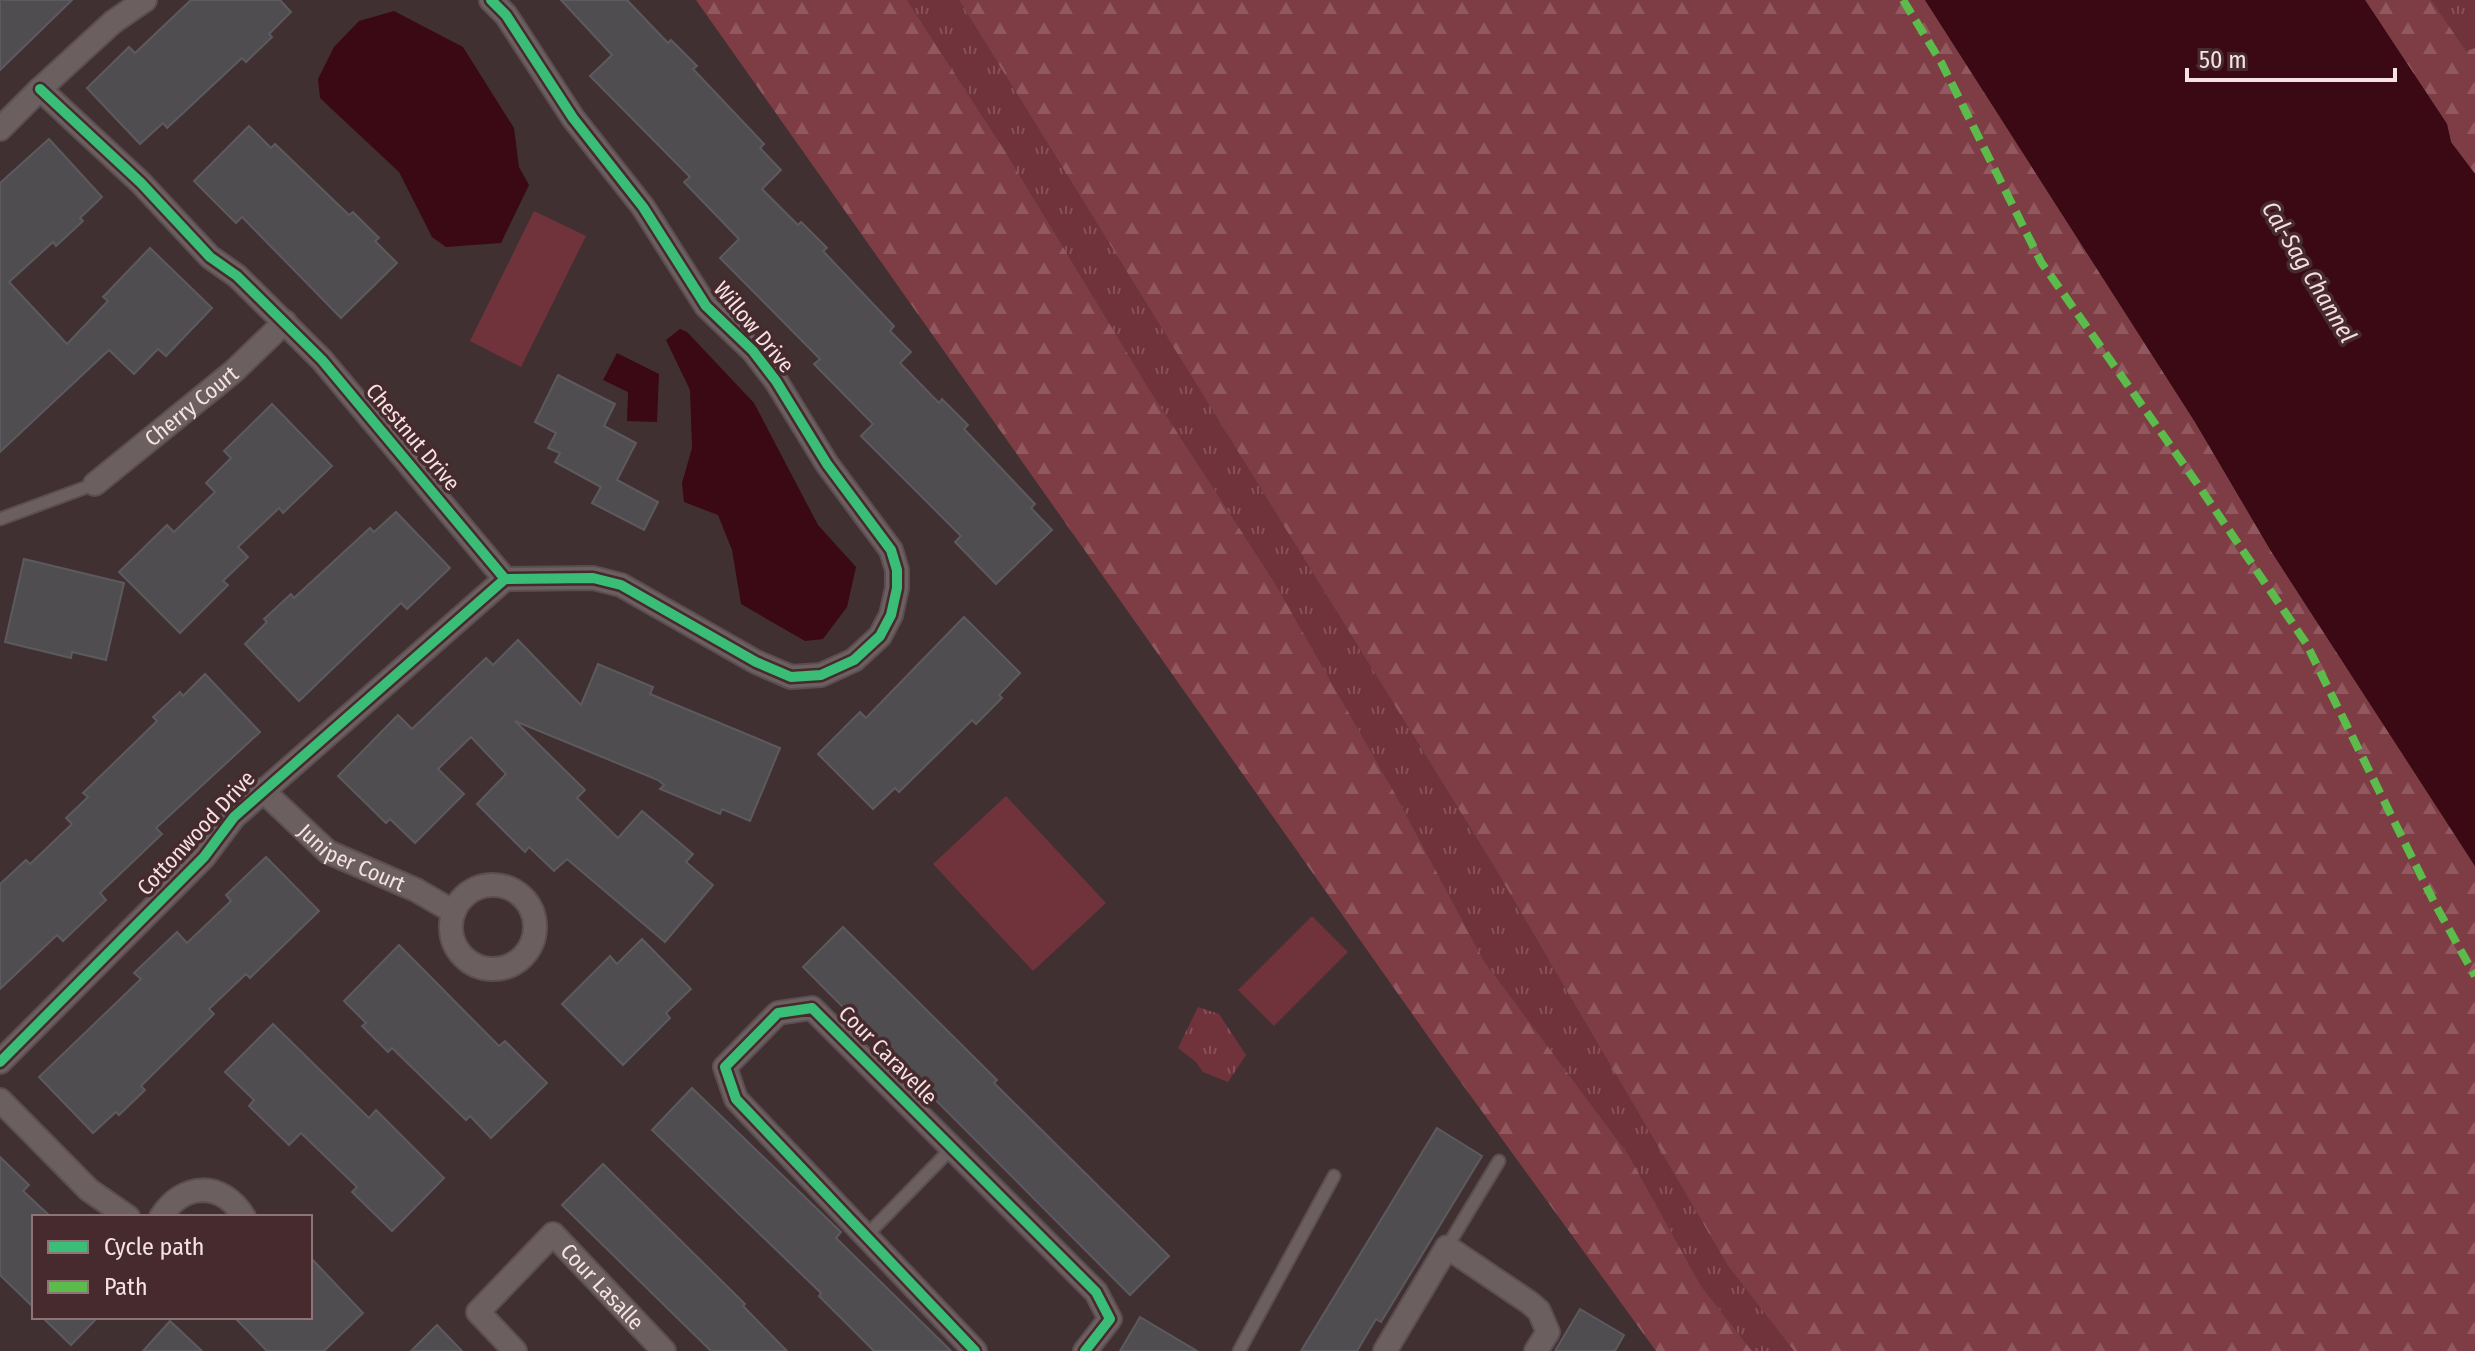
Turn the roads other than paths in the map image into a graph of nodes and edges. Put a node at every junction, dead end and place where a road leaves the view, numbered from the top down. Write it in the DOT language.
graph roads {
  1 [pos="145,0"];
  2 [pos="491,0"];
  3 [pos="40,89"];
  4 [pos="0,129"];
  5 [pos="285,322"];
  6 [pos="95,484"];
  7 [pos="0,519"];
  8 [pos="505,579"];
  9 [pos="262,790"];
  10 [pos="454,912"];
  11 [pos="0,1062"];
  12 [pos="0,1100"];
  13 [pos="952,1148"];
  14 [pos="1499,1161"];
  15 [pos="1334,1176"];
  16 [pos="125,1215"];
  17 [pos="162,1215"];
  18 [pos="243,1215"];
  19 [pos="866,1236"];
  20 [pos="1447,1247"];
  21 [pos="515,1351"];
  22 [pos="664,1351"];
  23 [pos="975,1351"];
  24 [pos="1085,1351"];
  25 [pos="1239,1351"];
  26 [pos="1385,1351"];
  27 [pos="1536,1351"];
  1 -- 3 [label="street"];
  2 -- 8 [label="street, Willow Drive"];
  3 -- 4 [label="street"];
  3 -- 5 [label="street, Chestnut Drive"];
  5 -- 6 [label="street, Cherry Court"];
  5 -- 8 [label="street, Chestnut Drive"];
  6 -- 7 [label="lane"];
  8 -- 9 [label="street, Cottonwood Drive"];
  9 -- 10 [label="street, Juniper Court"];
  9 -- 11 [label="street, Cottonwood Drive"];
  12 -- 16 [label="street"];
  13 -- 19 [label="lane"];
  13 -- 19 [label="street, Cour Caravelle"];
  13 -- 24 [label="street, Cour Caravelle"];
  14 -- 20 [label="lane"];
  15 -- 25 [label="lane"];
  17 -- 18 [label="street"];
  19 -- 23 [label="street, Cour Caravelle"];
  20 -- 26 [label="street"];
  20 -- 27 [label="street"];
  21 -- 22 [label="street, Cour Lasalle"];
}
